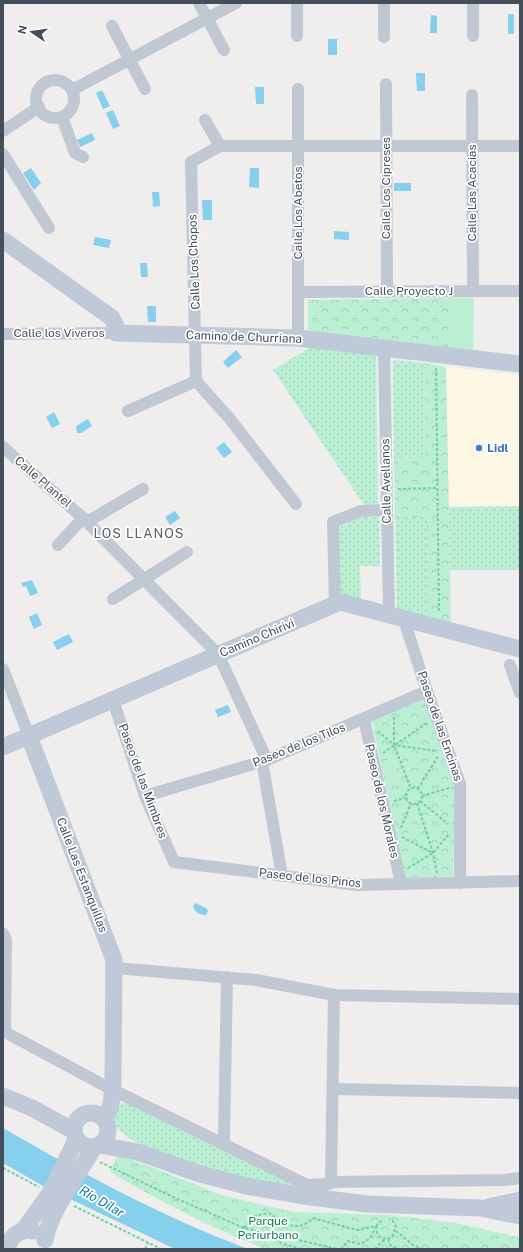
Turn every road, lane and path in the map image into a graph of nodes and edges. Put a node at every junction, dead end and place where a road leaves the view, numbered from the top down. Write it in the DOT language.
graph roads {
  1 [pos="199,3"];
  2 [pos="236,3"];
  3 [pos="296,3"];
  4 [pos="384,3"];
  5 [pos="473,3"];
  6 [pos="207,18"];
  7 [pos="112,26"];
  8 [pos="297,36"];
  9 [pos="473,36"];
  10 [pos="384,37"];
  11 [pos="224,50"];
  12 [pos="129,58"];
  13 [pos="386,84"];
  14 [pos="145,89"];
  15 [pos="298,89"];
  16 [pos="72,90"];
  17 [pos="472,94"];
  18 [pos="39,108"];
  19 [pos="62,117"];
  20 [pos="205,120"];
  21 [pos="3,132"];
  22 [pos="386,145"];
  23 [pos="220,146"];
  24 [pos="472,146"];
  25 [pos="520,146"];
  26 [pos="298,147"];
  27 [pos="3,154"];
  28 [pos="83,157"];
  29 [pos="48,228"];
  30 [pos="3,240"];
  31 [pos="473,291"];
  32 [pos="520,291"];
  33 [pos="298,292"];
  34 [pos="387,292"];
  35 [pos="116,333"];
  36 [pos="3,334"];
  37 [pos="196,335"];
  38 [pos="298,338"];
  39 [pos="384,347"];
  40 [pos="436,353"];
  41 [pos="520,364"];
  42 [pos="196,381"];
  43 [pos="128,411"];
  44 [pos="3,447"];
  45 [pos="437,488"];
  46 [pos="143,489"];
  47 [pos="386,489"];
  48 [pos="296,504"];
  49 [pos="387,510"];
  50 [pos="85,520"];
  51 [pos="58,545"];
  52 [pos="188,552"];
  53 [pos="144,580"];
  54 [pos="113,599"];
  55 [pos="335,604"];
  56 [pos="397,618"];
  57 [pos="439,628"];
  58 [pos="520,649"];
  59 [pos="218,654"];
  60 [pos="510,665"];
  61 [pos="3,668"];
  62 [pos="427,691"];
  63 [pos="520,693"];
  64 [pos="113,700"];
  65 [pos="395,714"];
  66 [pos="364,718"];
  67 [pos="430,721"];
  68 [pos="376,729"];
  69 [pos="29,736"];
  70 [pos="394,745"];
  71 [pos="3,747"];
  72 [pos="381,754"];
  73 [pos="264,761"];
  74 [pos="450,787"];
  75 [pos="411,788"];
  76 [pos="418,789"];
  77 [pos="145,796"];
  78 [pos="422,796"];
  79 [pos="406,798"];
  80 [pos="420,801"];
  81 [pos="389,802"];
  82 [pos="411,803"];
  83 [pos="417,803"];
  84 [pos="400,829"];
  85 [pos="398,835"];
  86 [pos="433,853"];
  87 [pos="174,862"];
  88 [pos="406,869"];
  89 [pos="438,874"];
  90 [pos="282,876"];
  91 [pos="520,881"];
  92 [pos="460,883"];
  93 [pos="401,884"];
  94 [pos="3,933"];
  95 [pos="115,968"];
  96 [pos="227,977"];
  97 [pos="334,995"];
  98 [pos="520,999"];
  99 [pos="4,1031"];
  100 [pos="111,1089"];
  101 [pos="333,1089"];
  102 [pos="520,1093"];
  103 [pos="3,1096"];
  104 [pos="89,1125"];
  105 [pos="222,1142"];
  106 [pos="138,1152"];
  107 [pos="86,1156"];
  108 [pos="3,1168"];
  109 [pos="520,1178"];
  110 [pos="331,1182"];
  111 [pos="56,1196"];
  112 [pos="520,1200"];
  113 [pos="480,1208"];
  114 [pos="520,1216"];
  115 [pos="376,1226"];
  116 [pos="244,1228"];
  117 [pos="23,1230"];
  118 [pos="396,1231"];
  119 [pos="273,1234"];
  120 [pos="385,1239"];
  121 [pos="388,1239"];
  122 [pos="148,1243"];
  123 [pos="46,1245"];
  124 [pos="7,1249"];
  125 [pos="145,1249"];
  126 [pos="160,1249"];
  127 [pos="301,1249"];
  128 [pos="338,1249"];
  129 [pos="341,1249"];
  130 [pos="374,1249"];
  131 [pos="399,1249"];
  132 [pos="422,1249"];
  1 -- 6 [label="street"];
  2 -- 6 [label="street"];
  3 -- 8 [label="street"];
  4 -- 10 [label="street"];
  5 -- 9 [label="street"];
  6 -- 11 [label="street"];
  6 -- 12 [label="street"];
  7 -- 12 [label="street"];
  12 -- 14 [label="street"];
  12 -- 16 [label="street"];
  13 -- 22 [label="street, Calle Los Cipreses"];
  15 -- 26 [label="street, Calle Los Abetos"];
  16 -- 18 [label="street"];
  16 -- 19 [label="street"];
  17 -- 24 [label="street, Calle Las Acacias"];
  18 -- 19 [label="street"];
  18 -- 21 [label="street"];
  19 -- 28 [label="street"];
  20 -- 23 [label="street"];
  22 -- 24 [label="street, Calle Los Chopos"];
  22 -- 26 [label="street, Calle Los Chopos"];
  22 -- 34 [label="street, Calle Los Cipreses"];
  23 -- 26 [label="street, Calle Los Chopos"];
  23 -- 37 [label="street, Calle Los Chopos"];
  24 -- 25 [label="street, Calle Los Chopos"];
  24 -- 31 [label="street, Calle Las Acacias"];
  26 -- 33 [label="street, Calle Los Abetos"];
  27 -- 29 [label="street"];
  30 -- 35 [label="street"];
  31 -- 32 [label="street, Calle Proyecto J"];
  31 -- 34 [label="street, Calle Proyecto J"];
  33 -- 34 [label="street, Calle Proyecto J"];
  33 -- 38 [label="street, Calle Los Abetos"];
  35 -- 36 [label="street, Calle los Viveros"];
  35 -- 37 [label="street, Camino de Churriana"];
  37 -- 38 [label="street, Camino de Churriana"];
  37 -- 42 [label="street, Calle Los Chopos"];
  38 -- 39 [label="street, Camino de Churriana"];
  39 -- 40 [label="street, Camino de Churriana"];
  39 -- 47 [label="street, Calle Avellanos"];
  40 -- 41 [label="street, Camino de Churriana"];
  40 -- 45 [label="path"];
  42 -- 43 [label="street"];
  42 -- 48 [label="street"];
  44 -- 50 [label="street, Calle Plantel"];
  45 -- 47 [label="path"];
  45 -- 57 [label="path"];
  46 -- 50 [label="street"];
  47 -- 49 [label="street, Calle Avellanos"];
  49 -- 55 [label="street"];
  49 -- 56 [label="street, Calle Avellanos"];
  50 -- 51 [label="street"];
  50 -- 53 [label="street, Calle Plantel"];
  52 -- 53 [label="street"];
  53 -- 54 [label="street"];
  53 -- 59 [label="street, Calle Plantel"];
  55 -- 56 [label="street, Camino Chirivi"];
  55 -- 59 [label="street, Camino Chirivi"];
  56 -- 57 [label="street, Camino Chirivi"];
  56 -- 62 [label="street, Paseo de las Encinas"];
  57 -- 58 [label="street, Camino Chirivi"];
  59 -- 64 [label="street, Camino Chirivi"];
  59 -- 73 [label="street"];
  60 -- 63 [label="street"];
  61 -- 69 [label="street, Calle Las Estanquillas"];
  62 -- 66 [label="street, Paseo de los Tilos"];
  62 -- 92 [label="street, Paseo de las Encinas"];
  64 -- 69 [label="street, Camino Chirivi"];
  64 -- 77 [label="street, Paseo de las Mimbres"];
  65 -- 70 [label="path"];
  66 -- 73 [label="street, Paseo de los Tilos"];
  66 -- 93 [label="street, Paseo de los Morales"];
  67 -- 70 [label="path"];
  68 -- 70 [label="path"];
  69 -- 71 [label="street, Camino Chirivi"];
  69 -- 95 [label="street, Calle Las Estanquillas"];
  70 -- 72 [label="path"];
  70 -- 75 [label="path"];
  70 -- 76 [label="path"];
  73 -- 77 [label="street, Paseo de los Tilos"];
  73 -- 90 [label="street"];
  74 -- 78 [label="path"];
  75 -- 76 [label="path"];
  75 -- 79 [label="path"];
  76 -- 78 [label="path"];
  77 -- 87 [label="street, Paseo de las Mimbres"];
  78 -- 80 [label="path"];
  79 -- 81 [label="path"];
  79 -- 82 [label="path"];
  80 -- 83 [label="path"];
  80 -- 86 [label="path"];
  82 -- 83 [label="path"];
  82 -- 84 [label="path"];
  83 -- 86 [label="path"];
  85 -- 86 [label="path"];
  86 -- 88 [label="path"];
  86 -- 89 [label="path"];
  87 -- 90 [label="street, Paseo de los Pinos"];
  90 -- 93 [label="street, Paseo de los Pinos"];
  91 -- 92 [label="street, Paseo de los Pinos"];
  92 -- 93 [label="street, Paseo de los Pinos"];
  94 -- 99 [label="street"];
  95 -- 96 [label="street"];
  95 -- 100 [label="street, Calle Las Estanquillas"];
  96 -- 97 [label="street"];
  96 -- 105 [label="street"];
  97 -- 98 [label="street"];
  97 -- 101 [label="street"];
  99 -- 100 [label="street"];
  100 -- 104 [label="street, Calle Las Estanquillas"];
  100 -- 105 [label="street"];
  101 -- 102 [label="street"];
  101 -- 110 [label="street"];
  103 -- 104 [label="street"];
  104 -- 106 [label="street"];
  104 -- 107 [label="street"];
  104 -- 107 [label="street"];
  104 -- 107 [label="street"];
  105 -- 110 [label="street"];
  106 -- 107 [label="street"];
  106 -- 113 [label="street"];
  107 -- 111 [label="street"];
  107 -- 116 [label="path"];
  108 -- 111 [label="path"];
  109 -- 110 [label="street"];
  111 -- 117 [label="street"];
  111 -- 122 [label="path"];
  111 -- 123 [label="street"];
  112 -- 113 [label="street"];
  113 -- 114 [label="street"];
  115 -- 116 [label="path"];
  115 -- 118 [label="path"];
  115 -- 120 [label="path"];
  115 -- 129 [label="path"];
  116 -- 119 [label="path"];
  117 -- 123 [label="street"];
  117 -- 124 [label="street"];
  118 -- 121 [label="path"];
  118 -- 132 [label="path"];
  119 -- 127 [label="path"];
  119 -- 128 [label="path"];
  120 -- 121 [label="path"];
  120 -- 130 [label="path"];
  121 -- 131 [label="path"];
  122 -- 125 [label="path"];
  122 -- 126 [label="path"];
}
